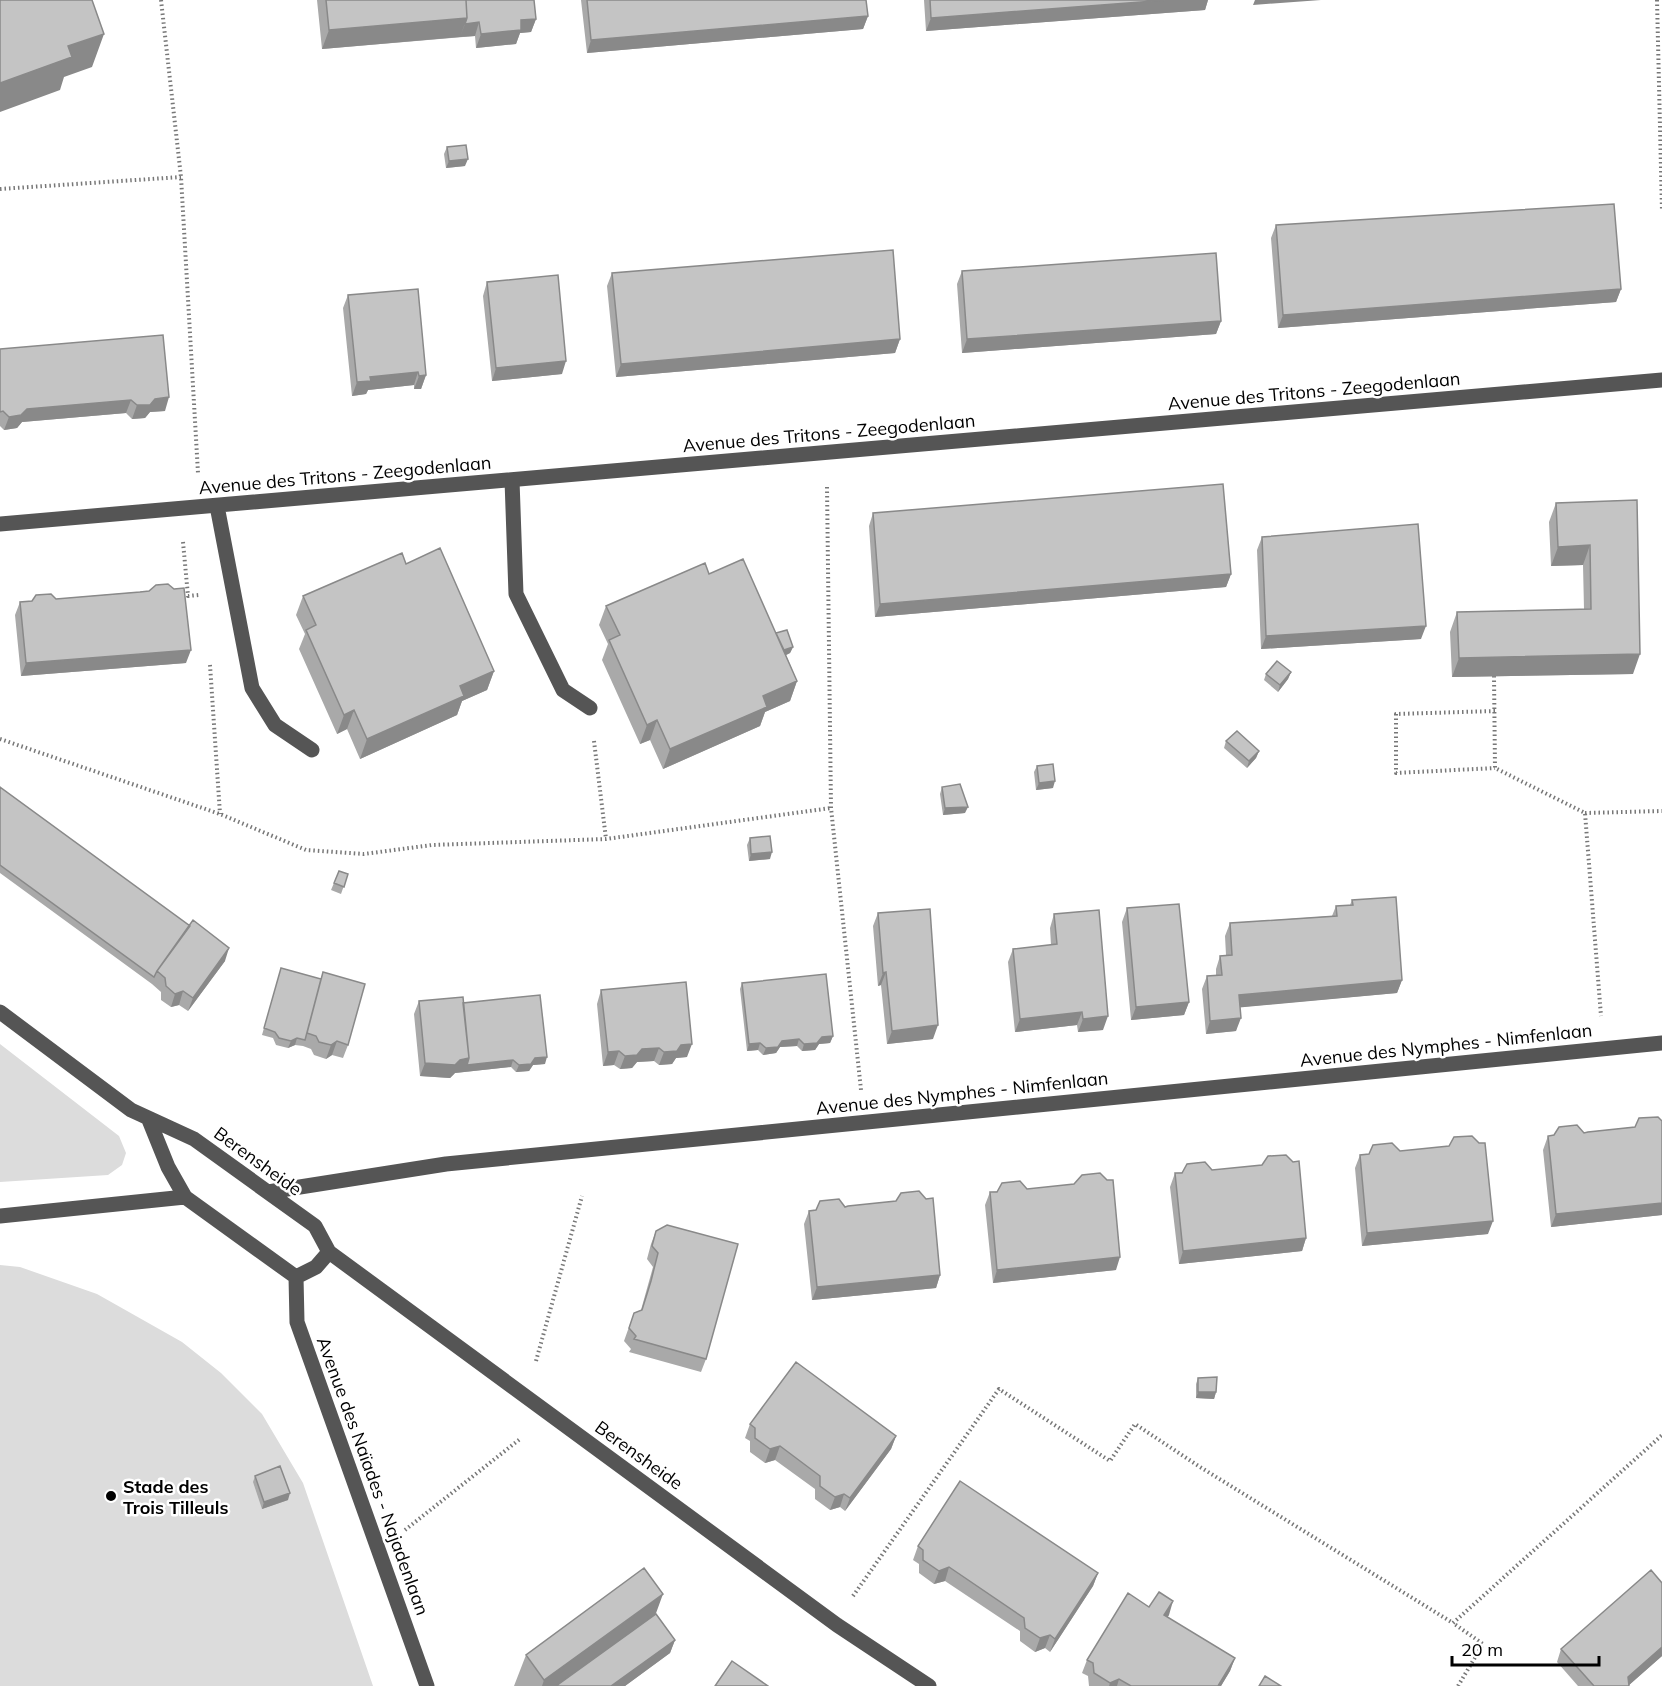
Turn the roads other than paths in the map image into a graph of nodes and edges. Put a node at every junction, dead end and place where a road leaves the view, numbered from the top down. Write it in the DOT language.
graph roads {
  1 [pos="1662,380"];
  2 [pos="512,480"];
  3 [pos="218,506"];
  4 [pos="0,524"];
  5 [pos="590,708"];
  6 [pos="312,750"];
  7 [pos="0,1012"];
  8 [pos="1662,1043"];
  9 [pos="149,1120"];
  10 [pos="268,1192"];
  11 [pos="185,1197"];
  12 [pos="0,1215"];
  13 [pos="329,1252"];
  14 [pos="296,1277"];
  15 [pos="427,1686"];
  16 [pos="929,1686"];
  1 -- 2 [label="street, Avenue des Tritons - Zeegodenlaan"];
  2 -- 3 [label="street, Avenue des Tritons - Zeegodenlaan"];
  2 -- 5 [label="street"];
  3 -- 4 [label="street, Avenue des Tritons - Zeegodenlaan"];
  3 -- 6 [label="street"];
  7 -- 9 [label="street, Berensheide"];
  8 -- 10 [label="street, Avenue des Nymphes - Nimfenlaan"];
  9 -- 10 [label="street, Berensheide"];
  9 -- 11 [label="street"];
  10 -- 13 [label="street, Berensheide"];
  11 -- 12 [label="street"];
  11 -- 14 [label="street"];
  13 -- 14 [label="street"];
  13 -- 16 [label="street, Berensheide"];
  14 -- 15 [label="street, Avenue des Naïades - Najadenlaan"];
}
